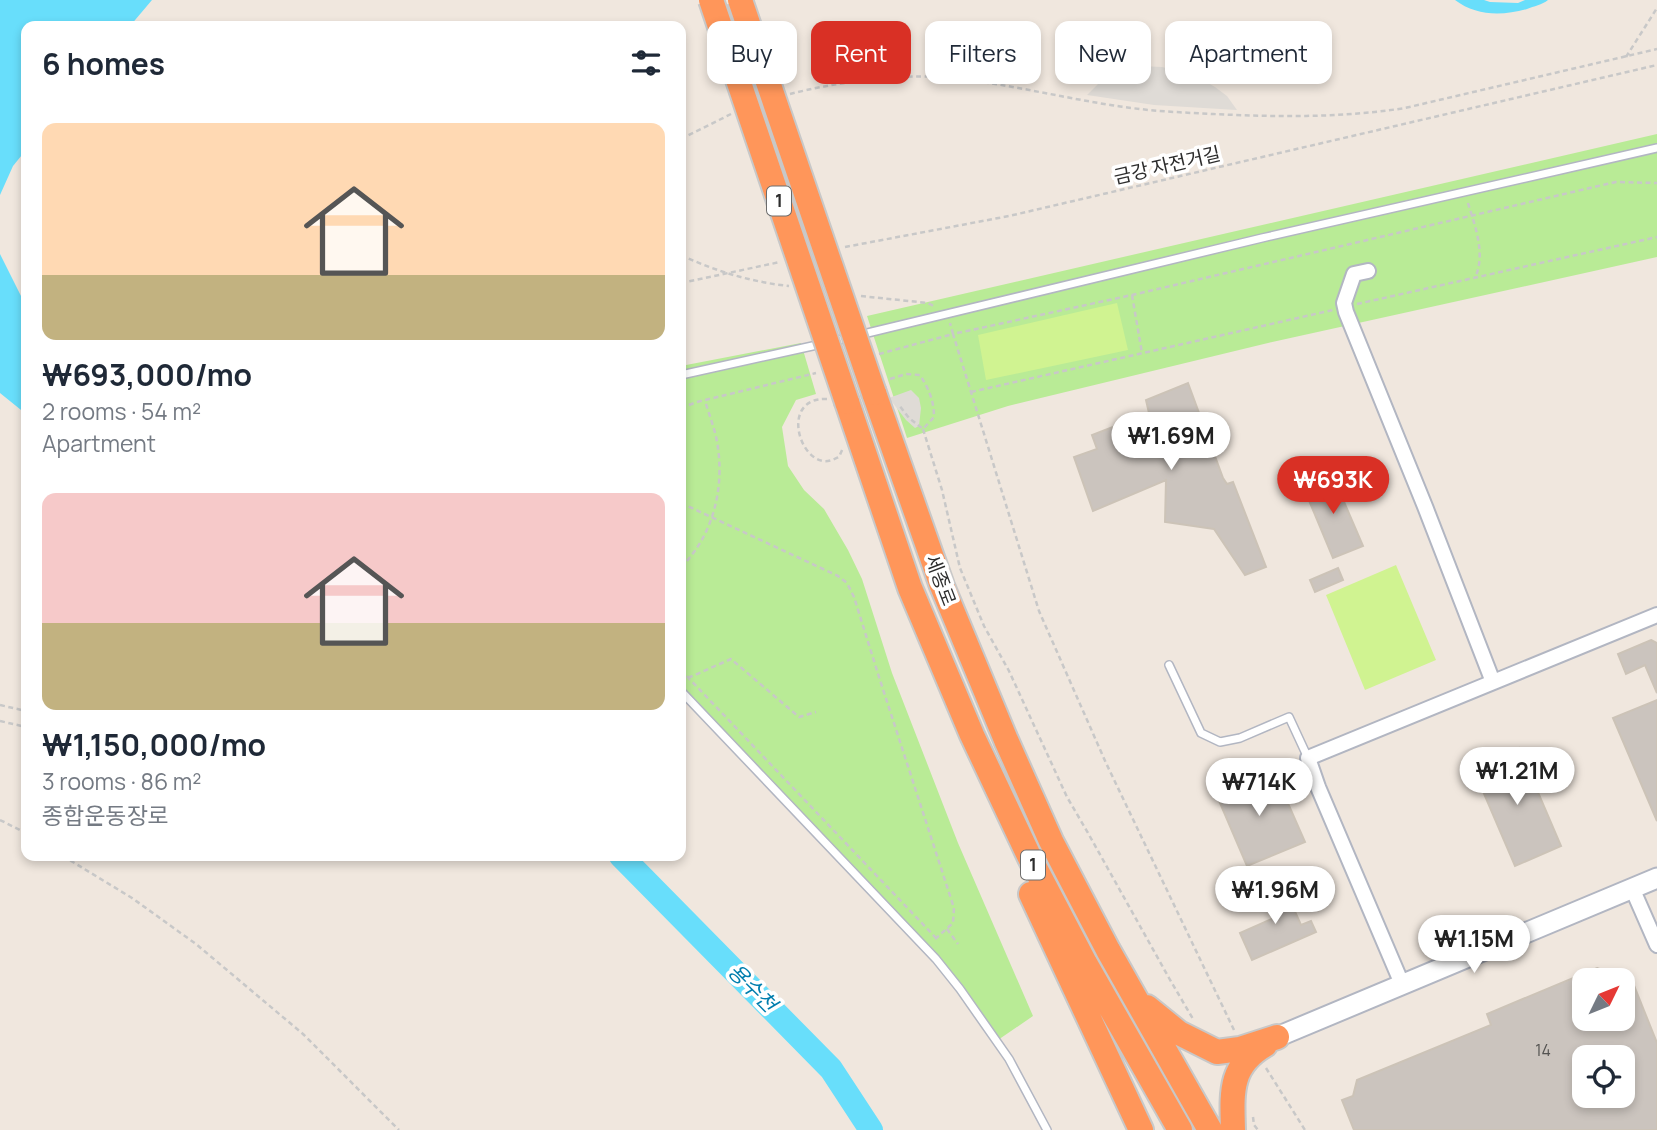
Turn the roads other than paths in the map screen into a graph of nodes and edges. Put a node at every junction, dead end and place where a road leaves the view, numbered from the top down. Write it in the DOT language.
graph roads {
  1 [pos="711,0"];
  2 [pos="740,0"];
  3 [pos="1657,148"];
  4 [pos="1368,271"];
  5 [pos="686,374"];
  6 [pos="910,588"];
  7 [pos="1657,615"];
  8 [pos="1169,665"];
  9 [pos="1493,682"];
  10 [pos="686,696"];
  11 [pos="1308,758"];
  12 [pos="1657,878"];
  13 [pos="1632,888"];
  14 [pos="1657,945"];
  15 [pos="1108,950"];
  16 [pos="1402,984"];
  17 [pos="1144,1005"];
  18 [pos="1277,1037"];
  19 [pos="1047,1130"];
  20 [pos="1141,1130"];
  21 [pos="1180,1130"];
  22 [pos="1210,1130"];
  23 [pos="1231,1130"];
  1 -- 6 [label="highway, 세종로 / 1, bridge"];
  2 -- 15 [label="highway, 세종로 / 1, bridge"];
  3 -- 5 [label="lane"];
  4 -- 9 [label="street"];
  6 -- 20 [label="highway"];
  6 -- 21 [label="highway, 세종로 / 1"];
  7 -- 9 [label="street"];
  8 -- 11 [label="lane"];
  9 -- 11 [label="street"];
  10 -- 19 [label="lane"];
  11 -- 16 [label="street"];
  12 -- 13 [label="street"];
  13 -- 14 [label="street"];
  13 -- 16 [label="street"];
  15 -- 17 [label="highway"];
  15 -- 22 [label="highway, 세종로 / 1"];
  16 -- 18 [label="street"];
  17 -- 18 [label="highway"];
  17 -- 23 [label="highway"];
  18 -- 23 [label="highway"];
}
